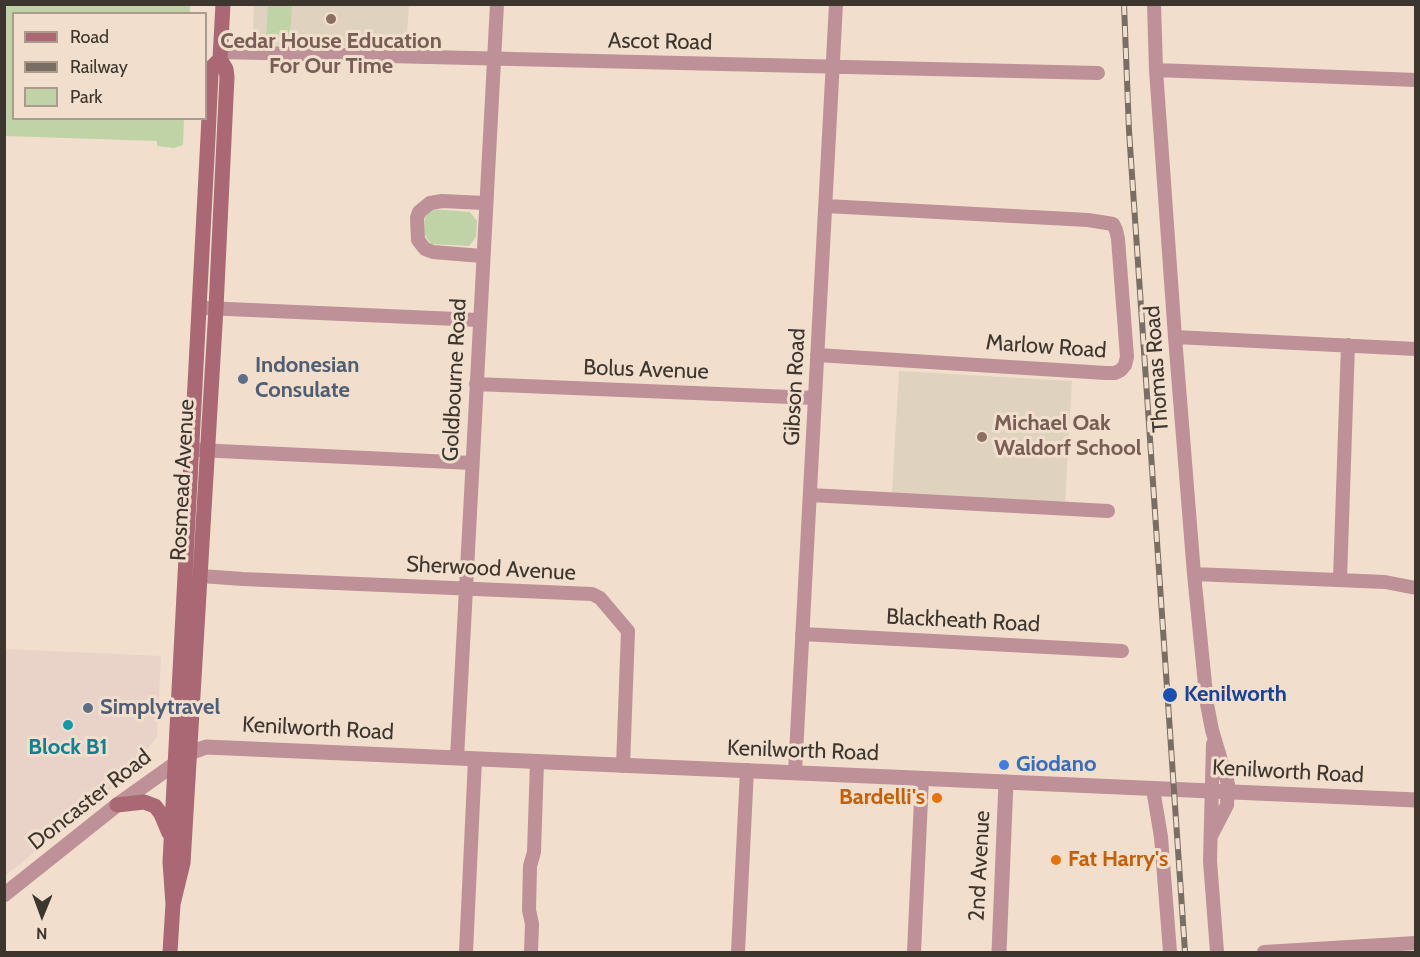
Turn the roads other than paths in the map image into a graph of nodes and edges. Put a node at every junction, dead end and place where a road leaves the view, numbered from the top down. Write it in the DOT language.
graph roads {
  1 [pos="223,4"];
  2 [pos="497,4"];
  3 [pos="836,4"];
  4 [pos="1154,4"];
  5 [pos="220,56"];
  6 [pos="494,59"];
  7 [pos="833,68"];
  8 [pos="1156,70"];
  9 [pos="1098,73"];
  10 [pos="1416,80"];
  11 [pos="486,203"];
  12 [pos="826,206"];
  13 [pos="482,256"];
  14 [pos="200,308"];
  15 [pos="216,308"];
  16 [pos="479,320"];
  17 [pos="1175,338"];
  18 [pos="1348,345"];
  19 [pos="1416,349"];
  20 [pos="817,355"];
  21 [pos="476,384"];
  22 [pos="815,398"];
  23 [pos="200,450"];
  24 [pos="472,463"];
  25 [pos="810,495"];
  26 [pos="1108,511"];
  27 [pos="1194,574"];
  28 [pos="201,576"];
  29 [pos="1340,579"];
  30 [pos="466,588"];
  31 [pos="1416,588"];
  32 [pos="802,634"];
  33 [pos="1122,651"];
  34 [pos="1212,730"];
  35 [pos="190,753"];
  36 [pos="457,758"];
  37 [pos="475,759"];
  38 [pos="537,762"];
  39 [pos="175,764"];
  40 [pos="623,766"];
  41 [pos="747,770"];
  42 [pos="795,772"];
  43 [pos="922,778"];
  44 [pos="1006,782"];
  45 [pos="1153,789"];
  46 [pos="1212,791"];
  47 [pos="1229,792"];
  48 [pos="1416,800"];
  49 [pos="117,805"];
  50 [pos="1211,836"];
  51 [pos="171,838"];
  52 [pos="4,895"];
  53 [pos="173,904"];
  54 [pos="1416,943"];
  55 [pos="170,952"];
  56 [pos="466,952"];
  57 [pos="531,952"];
  58 [pos="738,952"];
  59 [pos="914,952"];
  60 [pos="999,952"];
  61 [pos="1170,952"];
  62 [pos="1217,952"];
  63 [pos="1264,952"];
  1 -- 5 [label="main road, Rosmead Avenue"];
  2 -- 6 [label="street, Goldbourne Road"];
  3 -- 7 [label="street, Gibson Road"];
  4 -- 8 [label="street, Thomas Road"];
  5 -- 6 [label="street, Ascot Road"];
  5 -- 14 [label="main road, Rosmead Avenue"];
  5 -- 15 [label="main road, Rosmead Avenue"];
  6 -- 7 [label="street, Ascot Road"];
  6 -- 11 [label="street, Goldbourne Road"];
  7 -- 9 [label="street, Ascot Road"];
  7 -- 12 [label="street, Gibson Road"];
  8 -- 10 [label="street"];
  8 -- 17 [label="street, Thomas Road"];
  11 -- 13 [label="street, Goldbourne Road"];
  11 -- 13 [label="street"];
  12 -- 20 [label="street, Gibson Road"];
  12 -- 20 [label="street, Marlow Road"];
  13 -- 16 [label="street, Goldbourne Road"];
  14 -- 15 [label="street"];
  14 -- 23 [label="main road, Rosmead Avenue"];
  15 -- 16 [label="street"];
  15 -- 23 [label="main road, Rosmead Avenue"];
  16 -- 21 [label="street, Goldbourne Road"];
  17 -- 18 [label="street"];
  17 -- 27 [label="street, Thomas Road"];
  18 -- 19 [label="street"];
  18 -- 29 [label="street"];
  20 -- 22 [label="street, Gibson Road"];
  21 -- 22 [label="street, Bolus Avenue"];
  21 -- 24 [label="street, Goldbourne Road"];
  22 -- 25 [label="street, Gibson Road"];
  23 -- 24 [label="street"];
  23 -- 28 [label="main road, Rosmead Avenue"];
  23 -- 39 [label="main road, Rosmead Avenue"];
  24 -- 30 [label="street, Goldbourne Road"];
  25 -- 26 [label="street"];
  25 -- 32 [label="street, Gibson Road"];
  27 -- 29 [label="street"];
  27 -- 34 [label="street, Thomas Road"];
  28 -- 30 [label="street, Sherwood Avenue"];
  28 -- 35 [label="main road, Rosmead Avenue"];
  29 -- 31 [label="street"];
  30 -- 36 [label="street, Goldbourne Road"];
  30 -- 40 [label="street, Sherwood Avenue"];
  32 -- 33 [label="street, Blackheath Road"];
  32 -- 42 [label="street, Gibson Road"];
  34 -- 46 [label="street, Thomas Road"];
  34 -- 47 [label="street, Thomas Road"];
  35 -- 36 [label="street, Kenilworth Road"];
  35 -- 39 [label="street, Doncaster Road"];
  35 -- 53 [label="main road, Rosmead Avenue"];
  36 -- 37 [label="street, Kenilworth Road"];
  37 -- 38 [label="street, Kenilworth Road"];
  37 -- 56 [label="street"];
  38 -- 40 [label="street, Kenilworth Road"];
  38 -- 57 [label="street"];
  39 -- 49 [label="street, Doncaster Road"];
  39 -- 51 [label="main road, Rosmead Avenue"];
  40 -- 41 [label="street, Kenilworth Road"];
  41 -- 42 [label="street, Kenilworth Road"];
  41 -- 58 [label="street"];
  42 -- 43 [label="street, Kenilworth Road"];
  43 -- 44 [label="street, Kenilworth Road"];
  43 -- 59 [label="street"];
  44 -- 45 [label="street, Kenilworth Road"];
  44 -- 60 [label="street, 2nd Avenue"];
  45 -- 46 [label="street, Kenilworth Road"];
  45 -- 61 [label="street"];
  46 -- 47 [label="street, Kenilworth Road"];
  46 -- 50 [label="street, Thomas Road"];
  47 -- 48 [label="street, Kenilworth Road"];
  47 -- 50 [label="street"];
  49 -- 51 [label="main road"];
  49 -- 52 [label="street, Doncaster Road"];
  50 -- 62 [label="street, Thomas Road"];
  51 -- 53 [label="main road, Rosmead Avenue"];
  53 -- 55 [label="main road, Rosmead Avenue"];
  54 -- 63 [label="street"];
}
